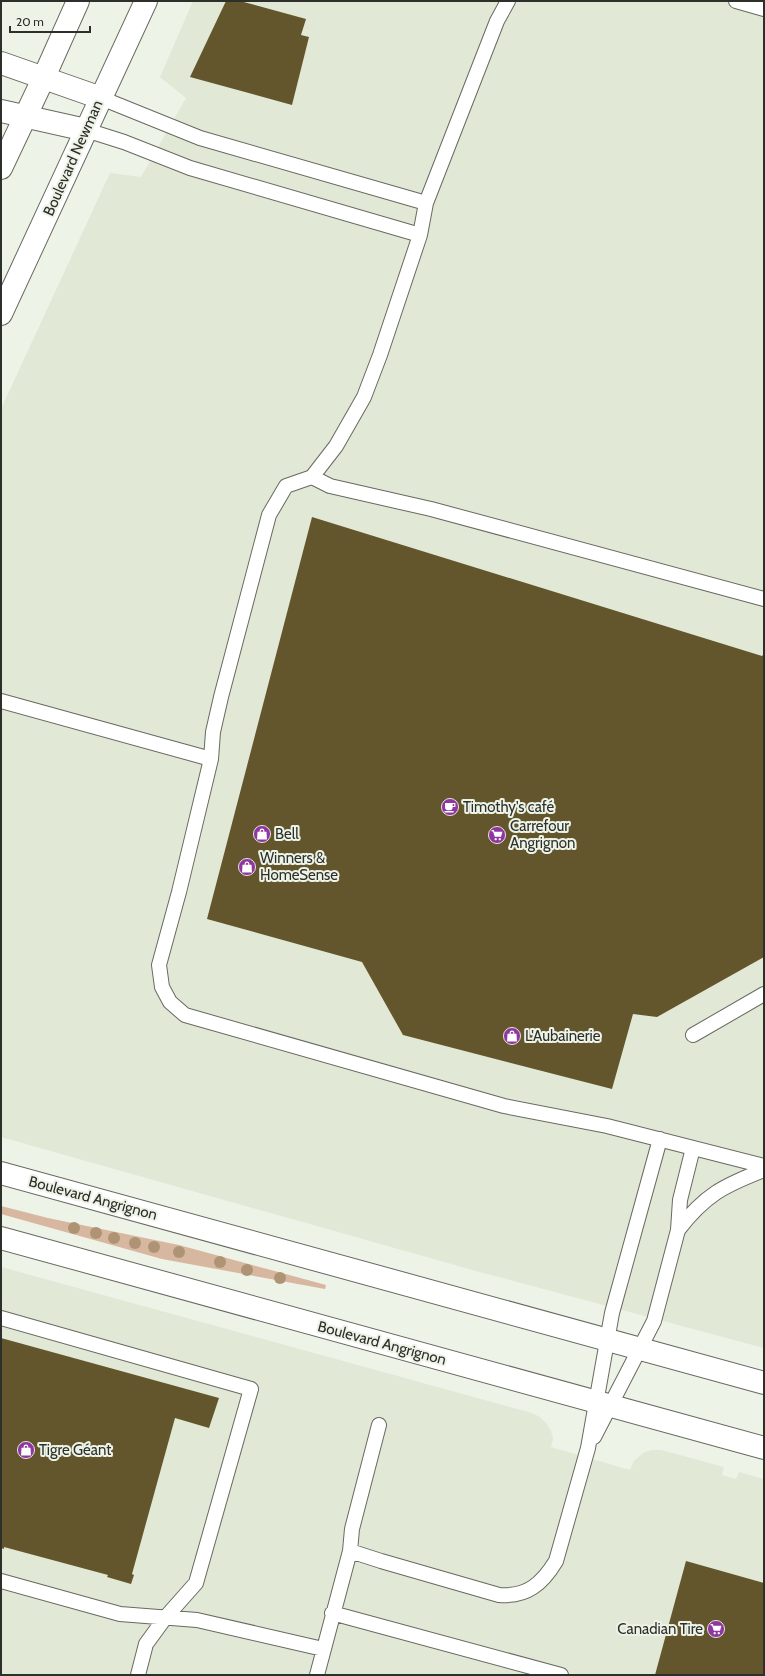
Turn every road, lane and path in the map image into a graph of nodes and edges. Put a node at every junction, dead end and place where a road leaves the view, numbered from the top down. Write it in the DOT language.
graph roads {
  1 [pos="78,1"];
  2 [pos="146,1"];
  3 [pos="508,1"];
  4 [pos="736,1"];
  5 [pos="764,9"];
  6 [pos="1,63"];
  7 [pos="44,77"];
  8 [pos="101,98"];
  9 [pos="1,111"];
  10 [pos="26,116"];
  11 [pos="86,130"];
  12 [pos="1,168"];
  13 [pos="426,203"];
  14 [pos="420,235"];
  15 [pos="1,314"];
  16 [pos="312,477"];
  17 [pos="764,599"];
  18 [pos="1,701"];
  19 [pos="210,759"];
  20 [pos="764,994"];
  21 [pos="693,1035"];
  22 [pos="660,1139"];
  23 [pos="693,1148"];
  24 [pos="764,1166"];
  25 [pos="764,1170"];
  26 [pos="1,1173"];
  27 [pos="678,1230"];
  28 [pos="1,1238"];
  29 [pos="1,1318"];
  30 [pos="607,1340"];
  31 [pos="640,1349"];
  32 [pos="764,1383"];
  33 [pos="603,1403"];
  34 [pos="379,1425"];
  35 [pos="764,1448"];
  36 [pos="350,1551"];
  37 [pos="1,1581"];
  38 [pos="332,1613"];
  39 [pos="165,1618"];
  40 [pos="323,1649"];
  41 [pos="138,1675"];
  42 [pos="317,1675"];
  43 [pos="561,1675"];
  1 -- 7 [label="main road"];
  2 -- 8 [label="main road, Boulevard Newman"];
  3 -- 13 [label="lane"];
  4 -- 5 [label="lane"];
  6 -- 7 [label="main road"];
  7 -- 8 [label="main road"];
  7 -- 10 [label="main road"];
  8 -- 11 [label="main road, Boulevard Newman"];
  8 -- 13 [label="lane"];
  9 -- 10 [label="main road"];
  10 -- 11 [label="main road"];
  10 -- 12 [label="main road"];
  11 -- 14 [label="lane"];
  11 -- 15 [label="main road, Boulevard Newman"];
  13 -- 14 [label="lane"];
  14 -- 16 [label="lane"];
  16 -- 17 [label="lane"];
  16 -- 19 [label="lane"];
  18 -- 19 [label="lane"];
  19 -- 22 [label="lane"];
  20 -- 21 [label="lane"];
  22 -- 23 [label="lane"];
  22 -- 30 [label="lane"];
  23 -- 24 [label="lane"];
  23 -- 27 [label="lane"];
  25 -- 27 [label="lane"];
  26 -- 30 [label="main road, Boulevard Angrignon"];
  27 -- 31 [label="lane"];
  28 -- 33 [label="main road, Boulevard Angrignon"];
  29 -- 39 [label="lane"];
  30 -- 31 [label="main road, Boulevard Angrignon"];
  30 -- 33 [label="lane"];
  31 -- 32 [label="main road, Boulevard Angrignon"];
  31 -- 33 [label="lane"];
  33 -- 35 [label="main road, Boulevard Angrignon"];
  33 -- 36 [label="lane"];
  34 -- 36 [label="lane"];
  36 -- 38 [label="lane"];
  37 -- 39 [label="lane"];
  38 -- 40 [label="lane"];
  38 -- 43 [label="lane"];
  39 -- 40 [label="lane"];
  39 -- 41 [label="lane"];
  40 -- 42 [label="lane"];
}
